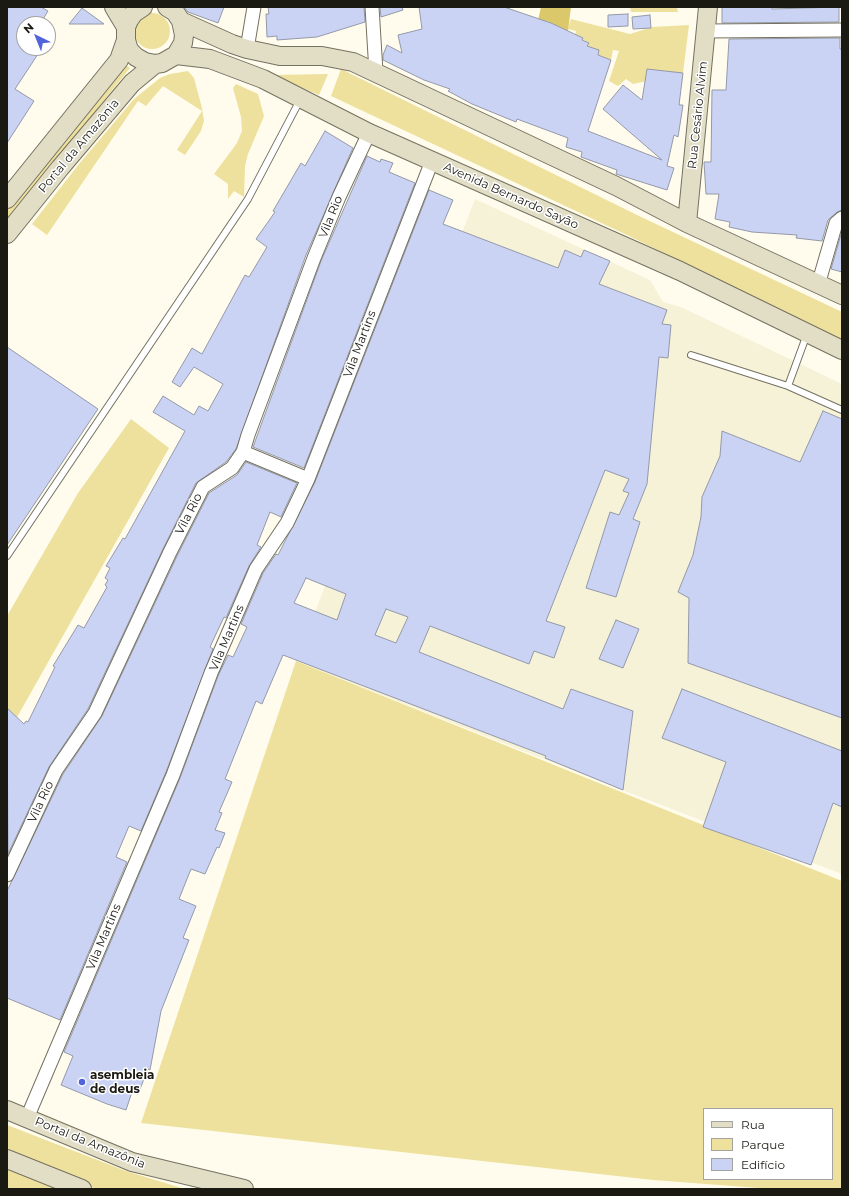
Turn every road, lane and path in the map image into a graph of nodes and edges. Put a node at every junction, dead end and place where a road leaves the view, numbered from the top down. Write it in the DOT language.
graph roads {
  1 [pos="114,7"];
  2 [pos="143,7"];
  3 [pos="166,7"];
  4 [pos="254,7"];
  5 [pos="372,7"];
  6 [pos="708,7"];
  7 [pos="182,21"];
  8 [pos="706,30"];
  9 [pos="842,30"];
  10 [pos="126,34"];
  11 [pos="247,49"];
  12 [pos="176,55"];
  13 [pos="155,64"];
  14 [pos="376,72"];
  15 [pos="301,98"];
  16 [pos="369,133"];
  17 [pos="432,161"];
  18 [pos="7,200"];
  19 [pos="842,218"];
  20 [pos="687,223"];
  21 [pos="7,234"];
  22 [pos="818,285"];
  23 [pos="842,295"];
  24 [pos="807,333"];
  25 [pos="842,350"];
  26 [pos="692,355"];
  27 [pos="788,386"];
  28 [pos="842,410"];
  29 [pos="243,452"];
  30 [pos="308,479"];
  31 [pos="7,556"];
  32 [pos="7,875"];
  33 [pos="7,1110"];
  34 [pos="27,1118"];
  35 [pos="7,1159"];
  36 [pos="82,1189"];
  37 [pos="244,1189"];
  1 -- 10 [label="street"];
  2 -- 10 [label="street, Portal da Amazônia"];
  3 -- 7 [label="street"];
  4 -- 11 [label="street"];
  5 -- 14 [label="street"];
  6 -- 8 [label="street, Rua Cesário Alvim"];
  7 -- 11 [label="street"];
  7 -- 12 [label="street"];
  8 -- 9 [label="street"];
  8 -- 20 [label="street, Rua Cesário Alvim"];
  10 -- 13 [label="street"];
  10 -- 18 [label="street, Portal da Amazônia"];
  11 -- 14 [label="street"];
  12 -- 13 [label="street, Portal da Amazônia"];
  12 -- 15 [label="street, Avenida Bernardo Sayão"];
  13 -- 21 [label="street, Portal da Amazônia"];
  14 -- 20 [label="street"];
  15 -- 16 [label="street, Avenida Bernardo Sayão"];
  15 -- 31 [label="lane"];
  16 -- 17 [label="street, Avenida Bernardo Sayão"];
  16 -- 29 [label="street, Vila Rio"];
  17 -- 24 [label="street, Avenida Bernardo Sayão"];
  17 -- 30 [label="street, Vila Martins"];
  19 -- 22 [label="street"];
  20 -- 22 [label="street"];
  22 -- 23 [label="street"];
  24 -- 25 [label="street, Avenida Bernardo Sayão"];
  24 -- 27 [label="lane"];
  26 -- 27 [label="lane"];
  27 -- 28 [label="lane"];
  29 -- 30 [label="street"];
  29 -- 32 [label="street, Vila Rio"];
  30 -- 34 [label="street, Vila Martins"];
  33 -- 34 [label="street, Portal da Amazônia"];
  34 -- 37 [label="street, Portal da Amazônia"];
  35 -- 36 [label="street"];
}
